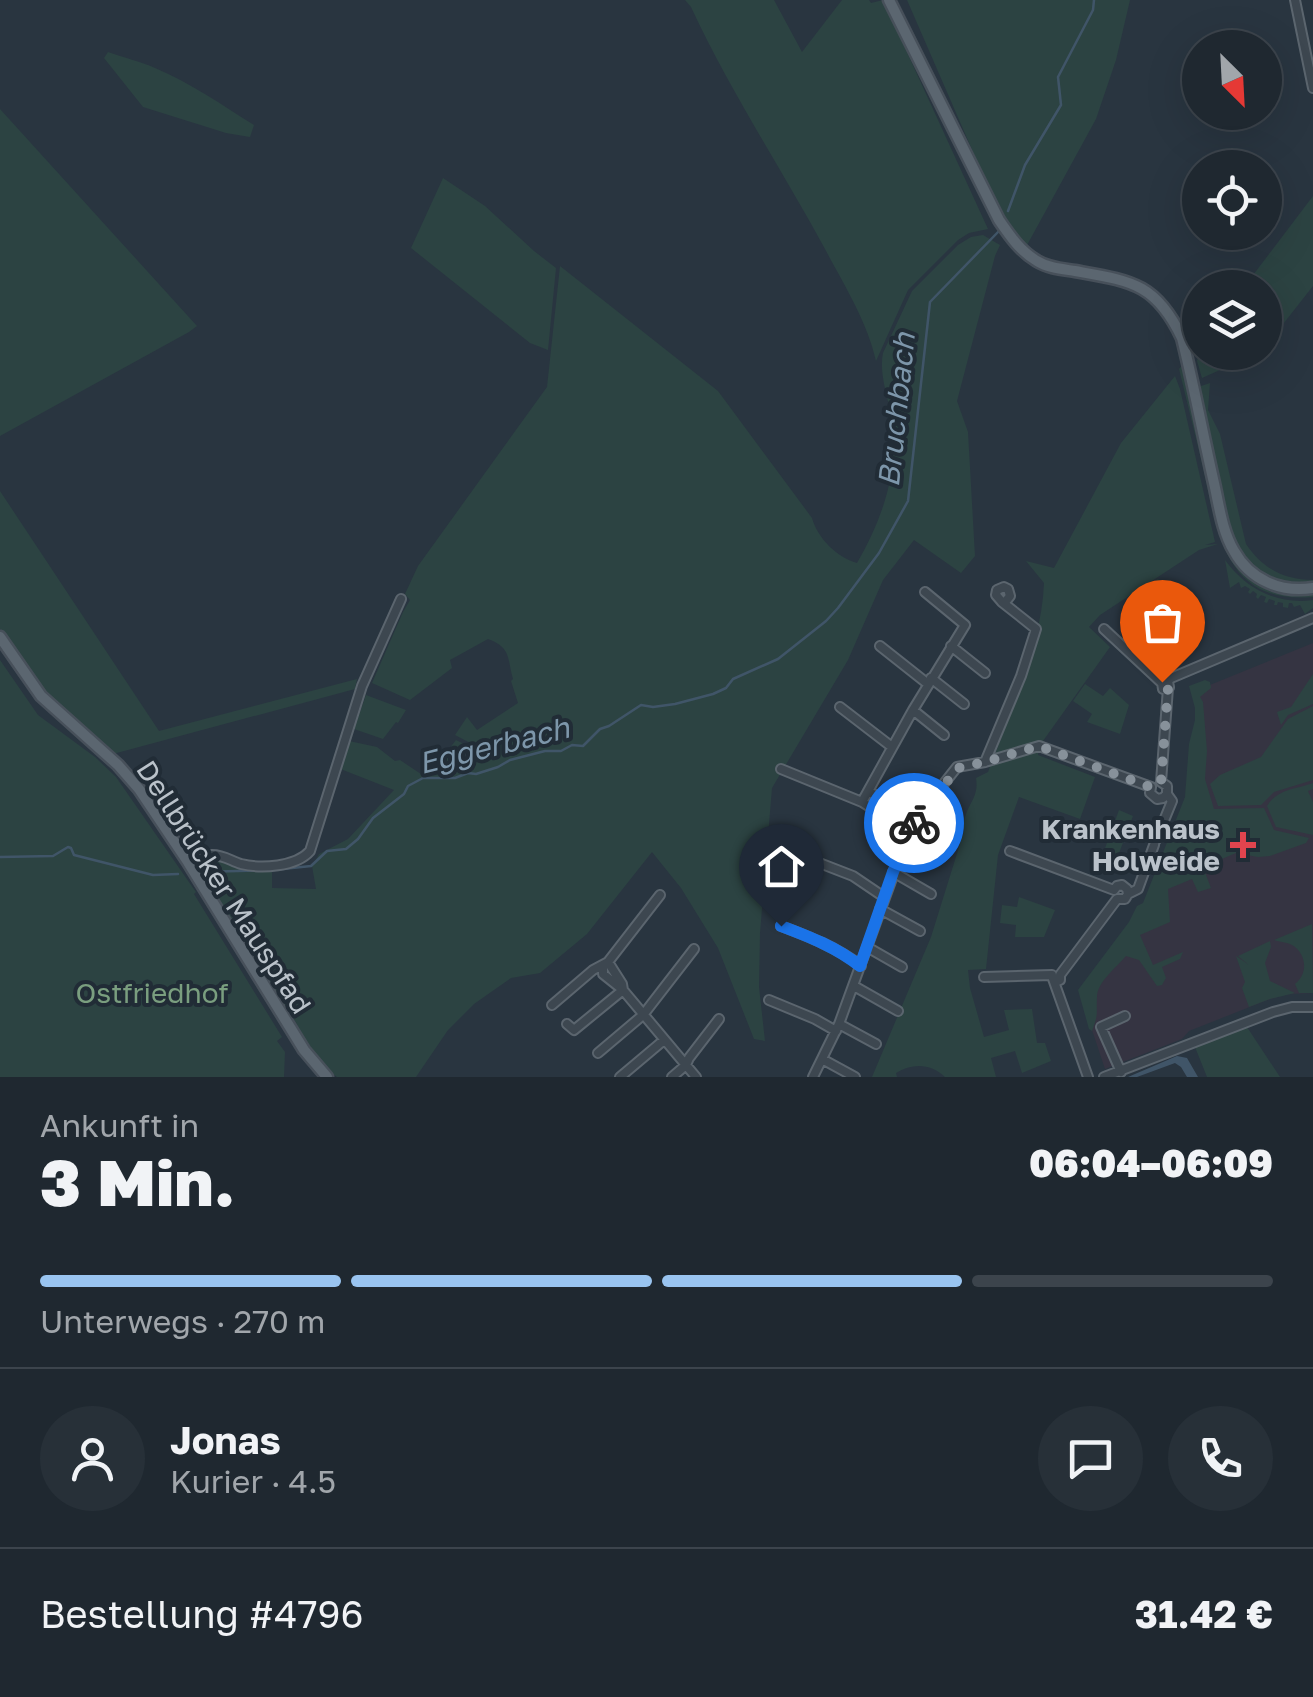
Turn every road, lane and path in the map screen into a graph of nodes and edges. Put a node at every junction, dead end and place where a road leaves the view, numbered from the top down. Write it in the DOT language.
graph roads {
  1 [pos="889,0"];
  2 [pos="1295,0"];
  3 [pos="1313,88"];
  4 [pos="1313,588"];
  5 [pos="925,592"];
  6 [pos="400,599"];
  7 [pos="1002,602"];
  8 [pos="1313,618"];
  9 [pos="1104,629"];
  10 [pos="0,637"];
  11 [pos="880,646"];
  12 [pos="951,646"];
  13 [pos="984,673"];
  14 [pos="930,681"];
  15 [pos="1166,684"];
  16 [pos="964,704"];
  17 [pos="840,707"];
  18 [pos="912,710"];
  19 [pos="944,735"];
  20 [pos="892,747"];
  21 [pos="985,762"];
  22 [pos="781,770"];
  23 [pos="1161,782"];
  24 [pos="1150,787"];
  25 [pos="869,792"];
  26 [pos="1167,794"];
  27 [pos="862,802"];
  28 [pos="919,816"];
  29 [pos="908,834"];
  30 [pos="1010,851"];
  31 [pos="791,852"];
  32 [pos="943,856"];
  33 [pos="188,862"];
  34 [pos="893,872"];
  35 [pos="932,894"];
  36 [pos="1115,895"];
  37 [pos="660,896"];
  38 [pos="884,897"];
  39 [pos="880,909"];
  40 [pos="781,926"];
  41 [pos="920,931"];
  42 [pos="867,947"];
  43 [pos="694,949"];
  44 [pos="606,964"];
  45 [pos="860,966"];
  46 [pos="902,967"];
  47 [pos="984,977"];
  48 [pos="1056,978"];
  49 [pos="854,986"];
  50 [pos="622,990"];
  51 [pos="769,1000"];
  52 [pos="552,1005"];
  53 [pos="1313,1006"];
  54 [pos="898,1011"];
  55 [pos="643,1015"];
  56 [pos="1125,1016"];
  57 [pos="720,1019"];
  58 [pos="567,1024"];
  59 [pos="838,1028"];
  60 [pos="664,1040"];
  61 [pos="876,1044"];
  62 [pos="598,1053"];
  63 [pos="822,1059"];
  64 [pos="686,1066"];
  65 [pos="1121,1072"];
  66 [pos="327,1077"];
  67 [pos="620,1077"];
  68 [pos="672,1077"];
  69 [pos="696,1077"];
  70 [pos="813,1077"];
  71 [pos="855,1077"];
  72 [pos="1088,1077"];
  73 [pos="1104,1077"];
  1 -- 4 [label="main road"];
  2 -- 3 [label="street"];
  5 -- 12 [label="street"];
  6 -- 33 [label="street"];
  7 -- 21 [label="street"];
  8 -- 15 [label="street"];
  9 -- 15 [label="street"];
  10 -- 33 [label="main road, Dellbrücker Mauspfad"];
  11 -- 14 [label="street"];
  12 -- 13 [label="street"];
  12 -- 14 [label="street"];
  14 -- 16 [label="street"];
  14 -- 18 [label="street"];
  15 -- 23 [label="street"];
  17 -- 20 [label="street"];
  18 -- 19 [label="street"];
  18 -- 20 [label="street"];
  20 -- 25 [label="street"];
  21 -- 24 [label="street"];
  21 -- 28 [label="street"];
  22 -- 27 [label="street"];
  23 -- 24 [label="street"];
  23 -- 26 [label="street"];
  24 -- 26 [label="street"];
  25 -- 27 [label="street"];
  25 -- 28 [label="street"];
  26 -- 36 [label="street"];
  27 -- 29 [label="street"];
  28 -- 29 [label="street"];
  29 -- 32 [label="street"];
  29 -- 34 [label="street"];
  30 -- 36 [label="street"];
  31 -- 38 [label="street"];
  33 -- 66 [label="main road, Dellbrücker Mauspfad"];
  34 -- 35 [label="street"];
  34 -- 38 [label="street"];
  36 -- 48 [label="street"];
  37 -- 44 [label="street"];
  38 -- 39 [label="street"];
  39 -- 41 [label="street"];
  39 -- 42 [label="street"];
  40 -- 45 [label="street"];
  42 -- 45 [label="street"];
  42 -- 46 [label="street"];
  43 -- 55 [label="street"];
  44 -- 50 [label="street"];
  44 -- 52 [label="street"];
  45 -- 49 [label="street"];
  47 -- 48 [label="street"];
  48 -- 72 [label="street"];
  49 -- 54 [label="street"];
  49 -- 59 [label="street"];
  50 -- 55 [label="street"];
  50 -- 58 [label="street"];
  51 -- 59 [label="street"];
  53 -- 65 [label="street"];
  55 -- 60 [label="street"];
  55 -- 62 [label="street"];
  56 -- 65 [label="street"];
  57 -- 64 [label="street"];
  59 -- 61 [label="street"];
  59 -- 63 [label="street"];
  60 -- 64 [label="street"];
  60 -- 67 [label="street"];
  63 -- 70 [label="street"];
  63 -- 71 [label="street"];
  64 -- 68 [label="street"];
  64 -- 69 [label="street"];
  65 -- 73 [label="street"];
}
